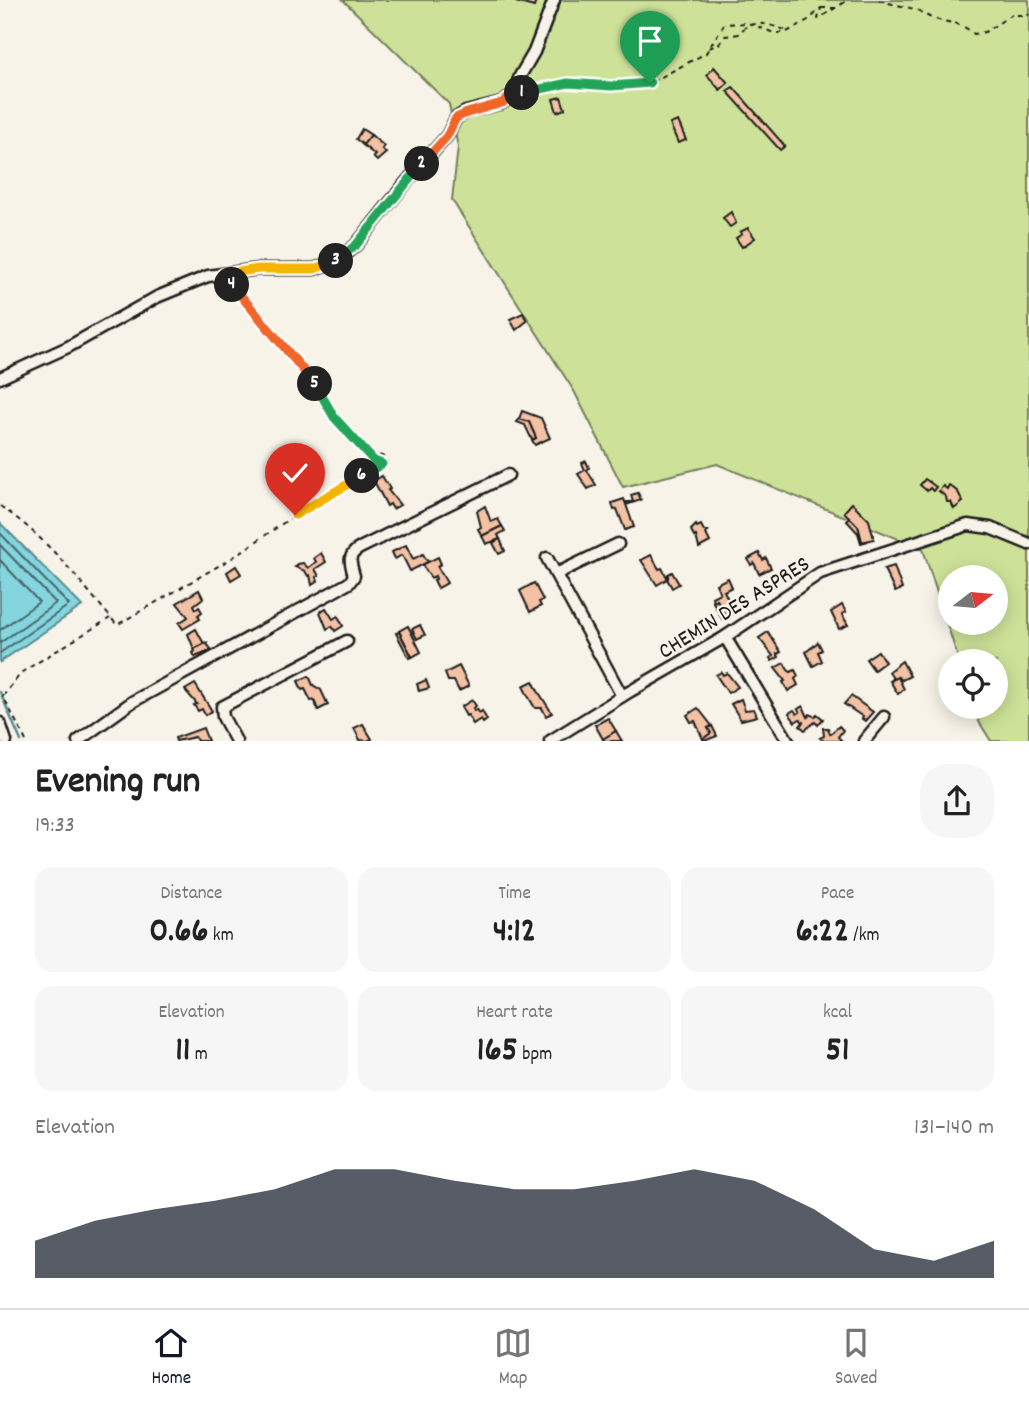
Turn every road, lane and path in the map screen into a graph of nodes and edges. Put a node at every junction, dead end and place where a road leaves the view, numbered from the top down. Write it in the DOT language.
graph roads {
  1 [pos="554,0"];
  2 [pos="848,0"];
  3 [pos="879,0"];
  4 [pos="821,8"];
  5 [pos="837,8"];
  6 [pos="1029,15"];
  7 [pos="752,24"];
  8 [pos="788,32"];
  9 [pos="708,49"];
  10 [pos="513,95"];
  11 [pos="223,274"];
  12 [pos="0,378"];
  13 [pos="368,452"];
  14 [pos="382,464"];
  15 [pos="508,475"];
  16 [pos="0,506"];
  17 [pos="618,544"];
  18 [pos="1029,544"];
  19 [pos="547,558"];
  20 [pos="556,574"];
  21 [pos="111,618"];
  22 [pos="725,637"];
  23 [pos="347,641"];
  24 [pos="622,696"];
  25 [pos="884,717"];
  26 [pos="0,723"];
  27 [pos="6,741"];
  28 [pos="26,741"];
  29 [pos="78,741"];
  30 [pos="236,741"];
  31 [pos="550,741"];
  32 [pos="788,741"];
  33 [pos="864,741"];
  1 -- 10 [label="street"];
  2 -- 5 [label="path"];
  3 -- 6 [label="path"];
  4 -- 5 [label="path"];
  4 -- 5 [label="path"];
  4 -- 8 [label="path"];
  7 -- 8 [label="path"];
  7 -- 8 [label="path"];
  7 -- 9 [label="path"];
  7 -- 9 [label="path"];
  9 -- 10 [label="path"];
  10 -- 11 [label="street"];
  11 -- 12 [label="street"];
  11 -- 13 [label="path"];
  13 -- 14 [label="path"];
  13 -- 14 [label="path"];
  14 -- 21 [label="path"];
  15 -- 29 [label="street"];
  16 -- 21 [label="path"];
  17 -- 20 [label="street"];
  18 -- 22 [label="street, CHEMIN DES ASPRES"];
  19 -- 20 [label="street"];
  20 -- 24 [label="street"];
  21 -- 28 [label="path"];
  22 -- 24 [label="street, CHEMIN DES ASPRES"];
  22 -- 32 [label="street"];
  23 -- 30 [label="street"];
  24 -- 31 [label="street, CHEMIN DES ASPRES"];
  25 -- 33 [label="street"];
  26 -- 27 [label="street"];
}
